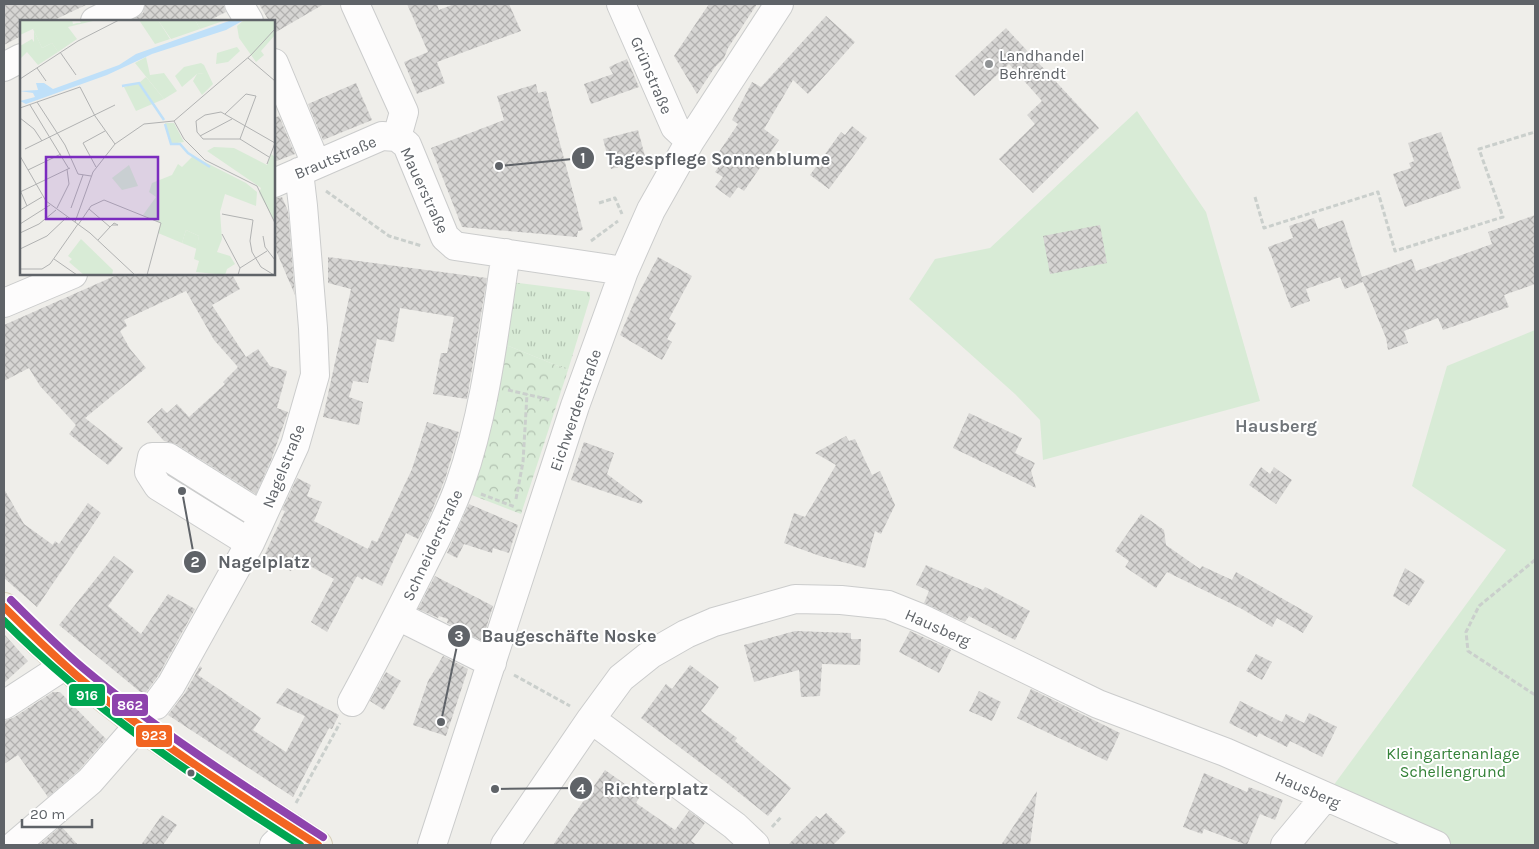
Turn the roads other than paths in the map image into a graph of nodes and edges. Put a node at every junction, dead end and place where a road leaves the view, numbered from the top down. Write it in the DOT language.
graph roads {
  1 [pos="130,4"];
  2 [pos="239,4"];
  3 [pos="355,4"];
  4 [pos="621,4"];
  5 [pos="779,4"];
  6 [pos="97,20"];
  7 [pos="248,20"];
  8 [pos="20,59"];
  9 [pos="275,66"];
  10 [pos="4,67"];
  11 [pos="397,137"];
  12 [pos="690,141"];
  13 [pos="307,168"];
  14 [pos="275,183"];
  15 [pos="506,253"];
  16 [pos="624,271"];
  17 [pos="71,275"];
  18 [pos="4,304"];
  19 [pos="262,516"];
  20 [pos="250,544"];
  21 [pos="4,607"];
  22 [pos="398,616"];
  23 [pos="492,663"];
  24 [pos="64,666"];
  25 [pos="352,702"];
  26 [pos="4,705"];
  27 [pos="581,713"];
  28 [pos="148,715"];
  29 [pos="1325,797"];
  30 [pos="288,827"];
  31 [pos="14,845"];
  32 [pos="318,845"];
  33 [pos="432,845"];
  34 [pos="505,845"];
  35 [pos="755,845"];
  36 [pos="1285,845"];
  37 [pos="1436,845"];
  1 -- 6 [label="street"];
  2 -- 7 [label="street"];
  3 -- 11 [label="street, Mauerstraße"];
  4 -- 12 [label="street, Grünstraße"];
  5 -- 12 [label="street, Eichwerderstraße"];
  8 -- 10 [label="street"];
  9 -- 13 [label="street, Nagelstraße"];
  11 -- 13 [label="street, Brautstraße"];
  11 -- 15 [label="street, Mauerstraße"];
  12 -- 16 [label="street, Eichwerderstraße"];
  13 -- 14 [label="street, Brautstraße"];
  13 -- 19 [label="street, Nagelstraße"];
  15 -- 16 [label="street, Mauerstraße"];
  15 -- 22 [label="street, Schneiderstraße"];
  16 -- 23 [label="street, Eichwerderstraße"];
  17 -- 18 [label="street"];
  19 -- 20 [label="street, Nagelstraße"];
  19 -- 20 [label="street"];
  20 -- 28 [label="street, Nagelstraße"];
  21 -- 24 [label="main road"];
  22 -- 23 [label="street"];
  22 -- 25 [label="street, Schneiderstraße"];
  23 -- 33 [label="street, Eichwerderstraße"];
  24 -- 26 [label="street"];
  24 -- 28 [label="main road"];
  27 -- 29 [label="street, Hausberg"];
  27 -- 34 [label="street, Hausberg"];
  27 -- 35 [label="street"];
  28 -- 30 [label="main road"];
  28 -- 31 [label="street, Nagelstraße"];
  29 -- 36 [label="street"];
  29 -- 37 [label="street, Hausberg"];
  30 -- 32 [label="main road"];
}
